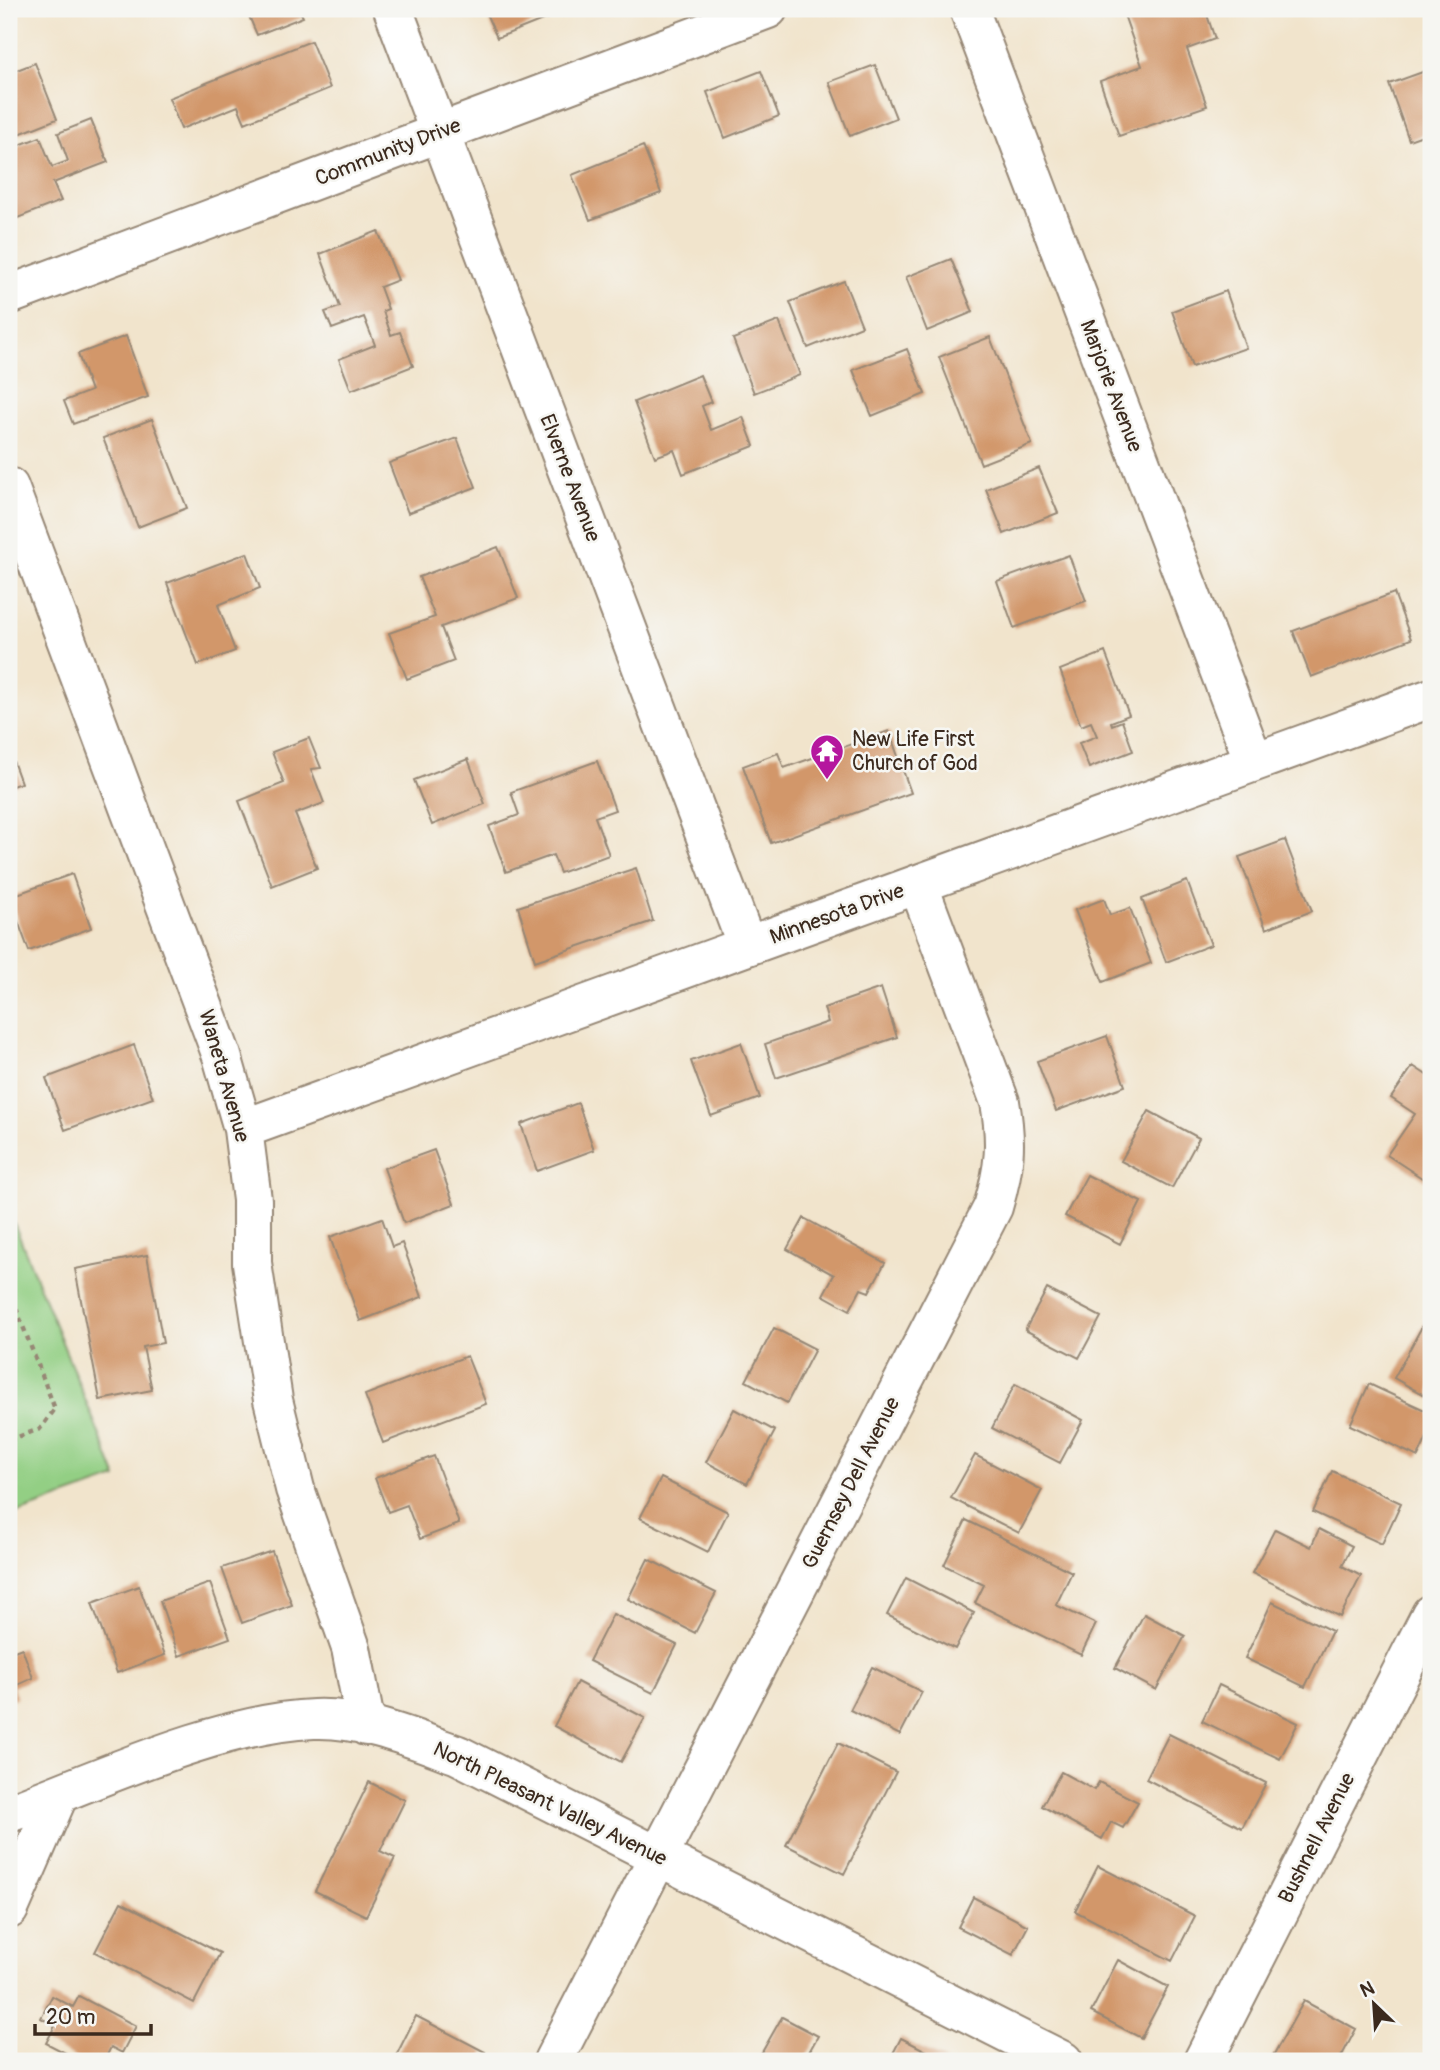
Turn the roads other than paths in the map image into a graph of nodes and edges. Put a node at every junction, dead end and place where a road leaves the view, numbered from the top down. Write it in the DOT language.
graph roads {
  1 [pos="393,9"];
  2 [pos="768,9"];
  3 [pos="968,9"];
  4 [pos="440,132"];
  5 [pos="9,295"];
  6 [pos="9,487"];
  7 [pos="1431,698"];
  8 [pos="1254,762"];
  9 [pos="918,884"];
  10 [pos="747,946"];
  11 [pos="243,1129"];
  12 [pos="1431,1614"];
  13 [pos="366,1726"];
  14 [pos="59,1794"];
  15 [pos="9,1813"];
  16 [pos="659,1856"];
  17 [pos="9,1909"];
  18 [pos="553,2061"];
  19 [pos="1063,2061"];
  20 [pos="1203,2061"];
  1 -- 4 [label="street, Elverne Avenue"];
  2 -- 4 [label="street, Community Drive"];
  3 -- 8 [label="street, Marjorie Avenue"];
  4 -- 5 [label="street, Community Drive"];
  4 -- 10 [label="street, Elverne Avenue"];
  6 -- 11 [label="street, Waneta Avenue"];
  7 -- 8 [label="street, Minnesota Drive"];
  8 -- 9 [label="street, Minnesota Drive"];
  9 -- 10 [label="street, Minnesota Drive"];
  9 -- 16 [label="street, Guernsey Dell Avenue"];
  10 -- 11 [label="street, Minnesota Drive"];
  11 -- 13 [label="street, Waneta Avenue"];
  12 -- 20 [label="street, Bushnell Avenue"];
  13 -- 14 [label="street, North Pleasant Valley Avenue"];
  13 -- 16 [label="street, North Pleasant Valley Avenue"];
  14 -- 15 [label="street, North Pleasant Valley Avenue"];
  14 -- 17 [label="street"];
  16 -- 18 [label="street, Guernsey Dell Avenue"];
  16 -- 19 [label="street, North Pleasant Valley Avenue"];
}
